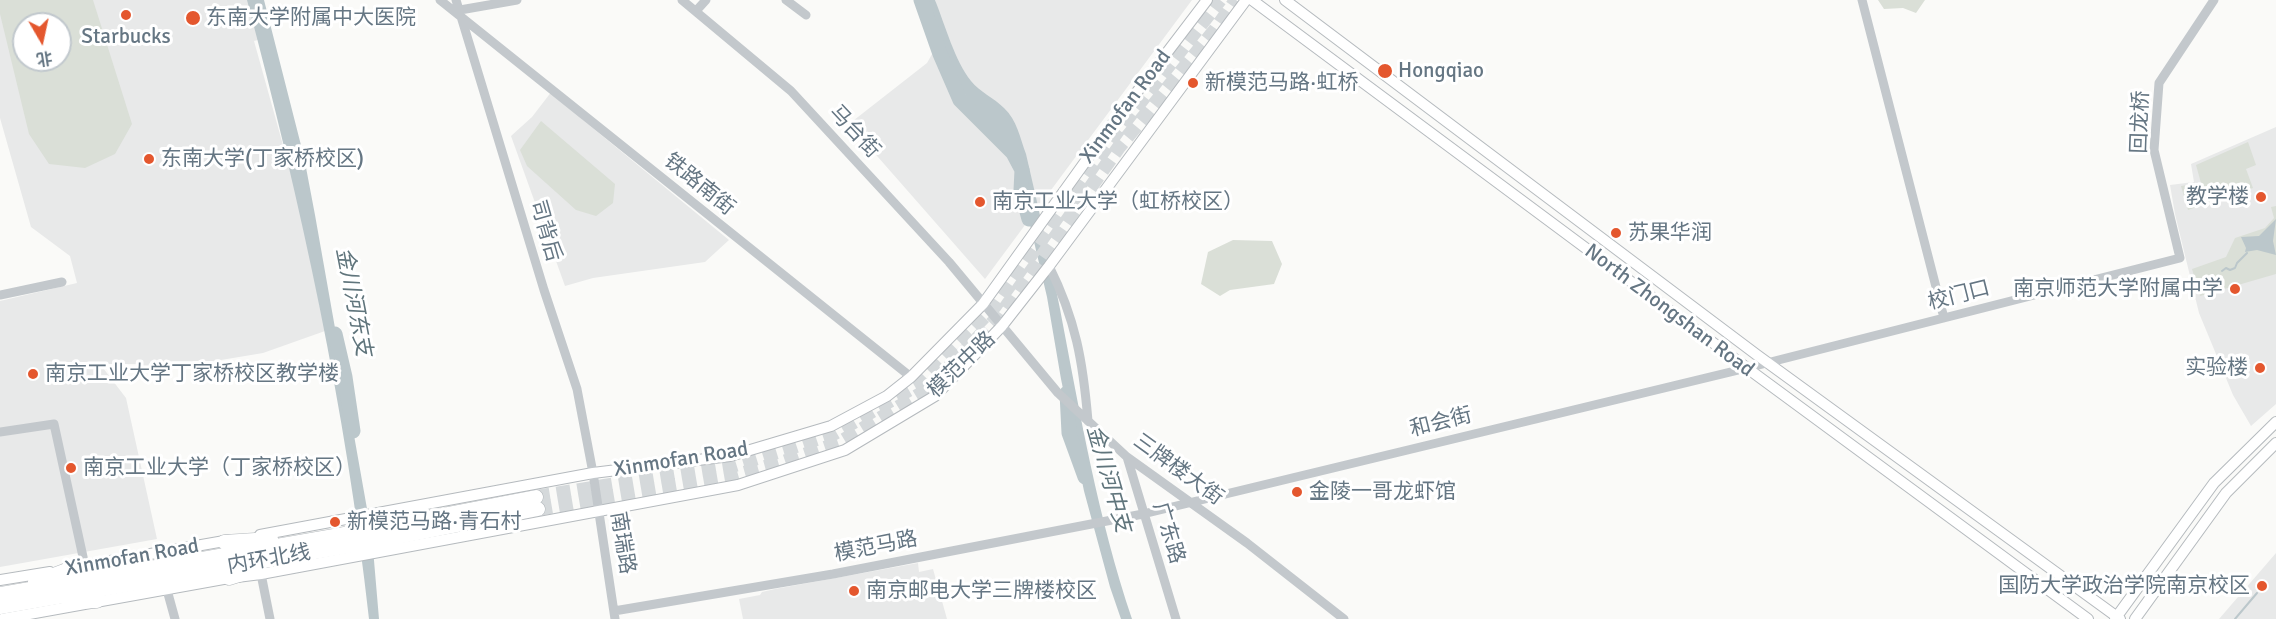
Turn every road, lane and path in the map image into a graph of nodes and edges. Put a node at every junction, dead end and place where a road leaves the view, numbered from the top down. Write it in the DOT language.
graph roads {
  1 [pos="440,0"];
  2 [pos="456,0"];
  3 [pos="517,0"];
  4 [pos="682,0"];
  5 [pos="706,0"];
  6 [pos="786,0"];
  7 [pos="1207,0"];
  8 [pos="1246,0"];
  9 [pos="1252,0"];
  10 [pos="1285,0"];
  11 [pos="1862,0"];
  12 [pos="2214,0"];
  13 [pos="460,10"];
  14 [pos="696,11"];
  15 [pos="806,15"];
  16 [pos="464,21"];
  17 [pos="2180,258"];
  18 [pos="1049,266"];
  19 [pos="62,282"];
  20 [pos="0,295"];
  21 [pos="983,304"];
  22 [pos="1944,318"];
  23 [pos="1002,326"];
  24 [pos="1767,363"];
  25 [pos="1747,368"];
  26 [pos="911,377"];
  27 [pos="1088,421"];
  28 [pos="2276,422"];
  29 [pos="0,432"];
  30 [pos="2276,443"];
  31 [pos="1126,457"];
  32 [pos="593,473"];
  33 [pos="1189,502"];
  34 [pos="598,510"];
  35 [pos="1143,514"];
  36 [pos="392,517"];
  37 [pos="501,530"];
  38 [pos="224,542"];
  39 [pos="333,545"];
  40 [pos="305,553"];
  41 [pos="78,567"];
  42 [pos="261,574"];
  43 [pos="228,578"];
  44 [pos="167,590"];
  45 [pos="1,600"];
  46 [pos="97,601"];
  47 [pos="614,615"];
  48 [pos="2117,618"];
  49 [pos="175,619"];
  50 [pos="270,619"];
  51 [pos="1176,619"];
  52 [pos="1344,619"];
  53 [pos="2088,619"];
  54 [pos="2135,619"];
  1 -- 16 [label="street, 铁路南街"];
  2 -- 13 [label="street, 司背后"];
  3 -- 13 [label="street"];
  4 -- 14 [label="street, 马台街"];
  5 -- 14 [label="street"];
  6 -- 15 [label="street"];
  7 -- 21 [label="main road, Xinmofan Road"];
  8 -- 18 [label="main road, 模范中路"];
  9 -- 25 [label="main road, North Zhongshan Road"];
  10 -- 24 [label="main road, North Zhongshan Road"];
  11 -- 22 [label="street"];
  12 -- 17 [label="street, 回龙桥"];
  13 -- 16 [label="street, 司背后"];
  14 -- 21 [label="street, 马台街"];
  16 -- 26 [label="street, 铁路南街"];
  16 -- 32 [label="street, 司背后"];
  17 -- 22 [label="street, 校门口"];
  18 -- 23 [label="main road, 模范中路"];
  18 -- 27 [label="street"];
  19 -- 20 [label="street"];
  21 -- 23 [label="street, 三牌楼大街"];
  21 -- 26 [label="main road, Xinmofan Road"];
  22 -- 24 [label="street, 校门口"];
  23 -- 27 [label="street, 三牌楼大街"];
  23 -- 34 [label="main road, 模范中路"];
  24 -- 25 [label="street, 校门口"];
  24 -- 48 [label="main road, North Zhongshan Road"];
  25 -- 33 [label="street, 和会街"];
  25 -- 53 [label="main road, North Zhongshan Road"];
  26 -- 32 [label="main road, Xinmofan Road"];
  27 -- 31 [label="street, 三牌楼大街"];
  28 -- 48 [label="main road"];
  29 -- 41 [label="street"];
  30 -- 54 [label="main road"];
  31 -- 33 [label="street, 三牌楼大街"];
  31 -- 35 [label="street, 广东路"];
  32 -- 34 [label="street, 南瑞路"];
  32 -- 36 [label="main road, Xinmofan Road"];
  33 -- 35 [label="street, 和会街"];
  33 -- 52 [label="street, 三牌楼大街"];
  34 -- 37 [label="main road, 模范中路"];
  34 -- 47 [label="street, 南瑞路"];
  35 -- 47 [label="street, 模范马路"];
  35 -- 51 [label="street, 广东路"];
  36 -- 38 [label="main road, Xinmofan Road"];
  36 -- 39 [label="highway, 内环北线"];
  36 -- 39 [label="highway, 内环北线"];
  37 -- 39 [label="main road, Xinmofan Road"];
  38 -- 39 [label="highway"];
  38 -- 41 [label="main road, Xinmofan Road"];
  39 -- 40 [label="highway, 内环北线"];
  39 -- 42 [label="main road, Xinmofan Road"];
  39 -- 45 [label="highway, 内环北线"];
  40 -- 43 [label="highway"];
  40 -- 45 [label="highway, 内环北线"];
  41 -- 45 [label="highway"];
  42 -- 43 [label="main road, Xinmofan Road"];
  42 -- 50 [label="street"];
  43 -- 44 [label="main road, Xinmofan Road"];
  44 -- 46 [label="main road, Xinmofan Road"];
  44 -- 49 [label="street"];
  45 -- 46 [label="highway"];
}
